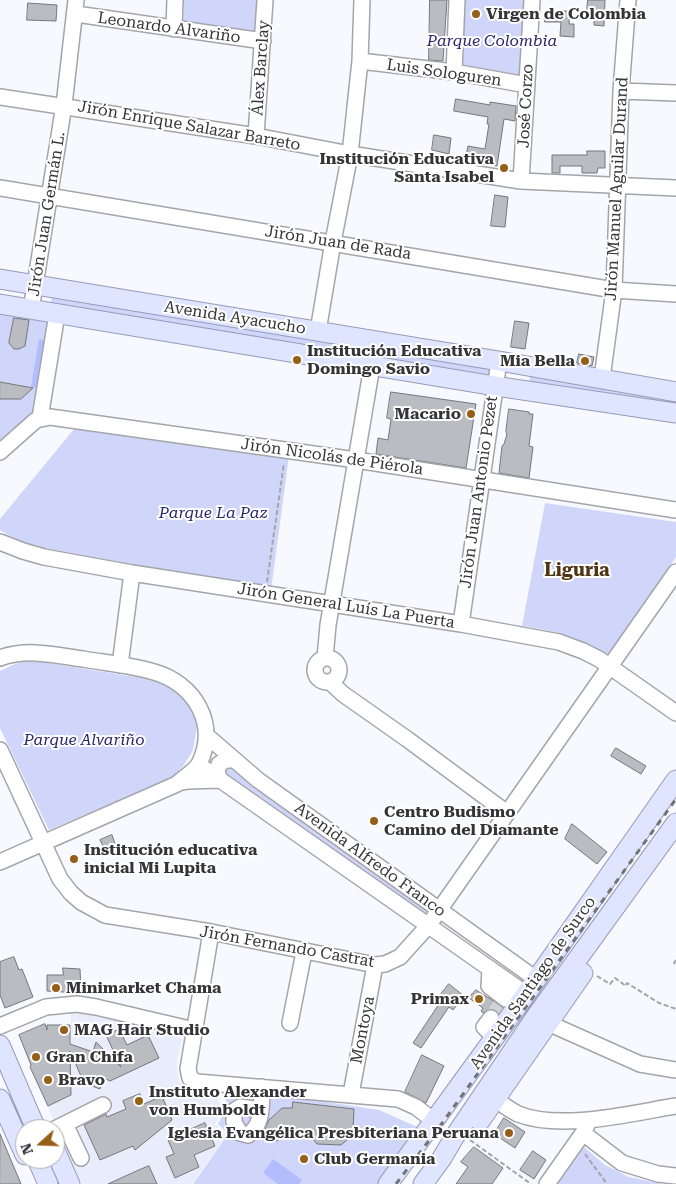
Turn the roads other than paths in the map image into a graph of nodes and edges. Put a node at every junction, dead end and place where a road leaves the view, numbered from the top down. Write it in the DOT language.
graph roads {
  1 [pos="175,0"];
  2 [pos="266,0"];
  3 [pos="362,0"];
  4 [pos="457,0"];
  5 [pos="532,0"];
  6 [pos="628,0"];
  7 [pos="76,7"];
  8 [pos="174,29"];
  9 [pos="263,41"];
  10 [pos="360,61"];
  11 [pos="454,72"];
  12 [pos="527,86"];
  13 [pos="621,92"];
  14 [pos="676,93"];
  15 [pos="0,97"];
  16 [pos="64,105"];
  17 [pos="256,136"];
  18 [pos="350,154"];
  19 [pos="521,181"];
  20 [pos="618,185"];
  21 [pos="0,188"];
  22 [pos="676,188"];
  23 [pos="50,196"];
  24 [pos="333,242"];
  25 [pos="0,279"];
  26 [pos="36,285"];
  27 [pos="614,290"];
  28 [pos="676,294"];
  29 [pos="0,304"];
  30 [pos="31,310"];
  31 [pos="58,314"];
  32 [pos="318,331"];
  33 [pos="498,361"];
  34 [pos="372,366"];
  35 [pos="602,378"];
  36 [pos="495,386"];
  37 [pos="676,392"];
  38 [pos="676,413"];
  39 [pos="40,418"];
  40 [pos="0,452"];
  41 [pos="356,460"];
  42 [pos="481,479"];
  43 [pos="676,510"];
  44 [pos="0,542"];
  45 [pos="676,572"];
  46 [pos="132,573"];
  47 [pos="331,604"];
  48 [pos="461,624"];
  49 [pos="0,658"];
  50 [pos="120,665"];
  51 [pos="610,667"];
  52 [pos="676,713"];
  53 [pos="207,736"];
  54 [pos="0,750"];
  55 [pos="235,760"];
  56 [pos="199,765"];
  57 [pos="220,780"];
  58 [pos="675,783"];
  59 [pos="177,784"];
  60 [pos="508,813"];
  61 [pos="675,832"];
  62 [pos="43,843"];
  63 [pos="0,862"];
  64 [pos="440,911"];
  65 [pos="428,926"];
  66 [pos="211,932"];
  67 [pos="304,952"];
  68 [pos="504,956"];
  69 [pos="375,965"];
  70 [pos="492,970"];
  71 [pos="514,998"];
  72 [pos="290,1023"];
  73 [pos="548,1023"];
  74 [pos="0,1026"];
  75 [pos="194,1030"];
  76 [pos="494,1038"];
  77 [pos="1,1048"];
  78 [pos="676,1070"];
  79 [pos="0,1077"];
  80 [pos="262,1087"];
  81 [pos="350,1094"];
  82 [pos="0,1099"];
  83 [pos="495,1099"];
  84 [pos="103,1105"];
  85 [pos="676,1106"];
  86 [pos="261,1110"];
  87 [pos="19,1119"];
  88 [pos="32,1119"];
  89 [pos="42,1119"];
  90 [pos="434,1121"];
  91 [pos="65,1124"];
  92 [pos="586,1127"];
  93 [pos="15,1133"];
  94 [pos="65,1134"];
  95 [pos="461,1137"];
  96 [pos="81,1158"];
  97 [pos="31,1169"];
  98 [pos="41,1169"];
  99 [pos="54,1169"];
  100 [pos="63,1169"];
  101 [pos="676,1176"];
  102 [pos="38,1184"];
  103 [pos="48,1184"];
  104 [pos="60,1184"];
  105 [pos="70,1184"];
  106 [pos="388,1184"];
  107 [pos="414,1184"];
  108 [pos="423,1184"];
  109 [pos="434,1184"];
  110 [pos="547,1184"];
  1 -- 8 [label="street"];
  2 -- 9 [label="street, Álex Barclay"];
  3 -- 10 [label="street"];
  4 -- 11 [label="street"];
  5 -- 12 [label="street, José Corzo"];
  6 -- 13 [label="street, Jirón Manuel Aguilar Durand"];
  7 -- 8 [label="street, Leonardo Alvariño"];
  7 -- 16 [label="street, Jirón Juan Germán L."];
  8 -- 9 [label="street, Leonardo Alvariño"];
  9 -- 17 [label="street, Álex Barclay"];
  10 -- 11 [label="street, Luis Sologuren"];
  10 -- 18 [label="street"];
  11 -- 12 [label="street, Luis Sologuren"];
  12 -- 19 [label="street, José Corzo"];
  13 -- 14 [label="street"];
  13 -- 20 [label="street, Jirón Manuel Aguilar Durand"];
  15 -- 16 [label="street, Jirón Enrique Salazar Barreto"];
  16 -- 17 [label="street, Jirón Enrique Salazar Barreto"];
  16 -- 23 [label="street, Jirón Juan Germán L."];
  17 -- 18 [label="street, Jirón Enrique Salazar Barreto"];
  18 -- 19 [label="street, Jirón Enrique Salazar Barreto"];
  18 -- 24 [label="street"];
  19 -- 20 [label="street, Jirón Enrique Salazar Barreto"];
  20 -- 22 [label="street, Jirón Enrique Salazar Barreto"];
  20 -- 27 [label="street, Jirón Manuel Aguilar Durand"];
  21 -- 23 [label="street, Jirón Juan de Rada"];
  23 -- 24 [label="street, Jirón Juan de Rada"];
  23 -- 26 [label="street, Jirón Juan Germán L."];
  24 -- 27 [label="street, Jirón Juan de Rada"];
  24 -- 32 [label="street"];
  25 -- 26 [label="main road, Avenida Ayacucho"];
  26 -- 30 [label="street, Jirón Juan Germán L."];
  26 -- 32 [label="main road, Avenida Ayacucho"];
  27 -- 28 [label="street, Jirón Juan de Rada"];
  27 -- 35 [label="street, Jirón Manuel Aguilar Durand"];
  29 -- 30 [label="main road, Avenida Ayacucho"];
  30 -- 31 [label="main road, Avenida Ayacucho"];
  31 -- 34 [label="main road, Avenida Ayacucho"];
  31 -- 39 [label="street"];
  32 -- 33 [label="main road, Avenida Ayacucho"];
  33 -- 35 [label="main road, Avenida Ayacucho"];
  33 -- 36 [label="street, Jirón Juan Antonio Pezet"];
  34 -- 36 [label="main road, Avenida Ayacucho"];
  34 -- 41 [label="street"];
  35 -- 37 [label="main road, Avenida Ayacucho"];
  36 -- 38 [label="main road, Avenida Ayacucho"];
  36 -- 42 [label="street, Jirón Juan Antonio Pezet"];
  39 -- 40 [label="street"];
  39 -- 41 [label="street, Jirón Nicolás de Piérola"];
  41 -- 42 [label="street, Jirón Nicolás de Piérola"];
  41 -- 47 [label="street"];
  42 -- 43 [label="street, Jirón Nicolás de Piérola"];
  42 -- 48 [label="street, Jirón Juan Antonio Pezet"];
  44 -- 46 [label="street, Jirón General Luís La Puerta"];
  45 -- 51 [label="street, Jirón Fernando Castrat"];
  46 -- 47 [label="street, Jirón General Luís La Puerta"];
  46 -- 50 [label="street"];
  47 -- 48 [label="street, Jirón General Luís La Puerta"];
  47 -- 60 [label="street"];
  48 -- 51 [label="street, Jirón General Luís La Puerta"];
  49 -- 50 [label="street"];
  50 -- 53 [label="street"];
  51 -- 52 [label="street, Jirón General Luís La Puerta"];
  51 -- 60 [label="street, Jirón Fernando Castrat"];
  53 -- 55 [label="street, Avenida Alfredo Franco"];
  53 -- 56 [label="street"];
  54 -- 62 [label="street, Jirón Fernando Castrat"];
  55 -- 57 [label="street"];
  55 -- 64 [label="street, Avenida Alfredo Franco"];
  56 -- 57 [label="street, Avenida Alfredo Franco"];
  56 -- 59 [label="street"];
  57 -- 59 [label="street"];
  57 -- 65 [label="street, Avenida Alfredo Franco"];
  58 -- 61 [label="main road"];
  58 -- 71 [label="main road, Avenida Santiago de Surco"];
  59 -- 62 [label="street"];
  60 -- 64 [label="street, Jirón Fernando Castrat"];
  61 -- 73 [label="main road, Avenida Santiago de Surco"];
  61 -- 95 [label="main road, Avenida Santiago de Surco"];
  62 -- 63 [label="street"];
  62 -- 66 [label="street, Jirón Fernando Castrat"];
  64 -- 65 [label="street, Jirón Fernando Castrat"];
  64 -- 68 [label="street, Avenida Alfredo Franco"];
  65 -- 69 [label="street, Jirón Fernando Castrat"];
  65 -- 70 [label="street, Avenida Alfredo Franco"];
  66 -- 67 [label="street, Jirón Fernando Castrat"];
  66 -- 75 [label="street"];
  67 -- 69 [label="street, Jirón Fernando Castrat"];
  67 -- 72 [label="street"];
  68 -- 70 [label="street"];
  68 -- 71 [label="street, Avenida Alfredo Franco"];
  69 -- 81 [label="street, Montoya"];
  70 -- 71 [label="street"];
  71 -- 76 [label="main road, Avenida Santiago de Surco"];
  71 -- 76 [label="street"];
  73 -- 78 [label="street"];
  73 -- 83 [label="main road, Avenida Santiago de Surco"];
  74 -- 75 [label="street"];
  75 -- 80 [label="street"];
  76 -- 90 [label="main road, Avenida Santiago de Surco"];
  77 -- 88 [label="main road"];
  77 -- 89 [label="main road"];
  79 -- 87 [label="main road"];
  80 -- 81 [label="street"];
  80 -- 86 [label="street"];
  81 -- 90 [label="street"];
  82 -- 93 [label="main road"];
  83 -- 92 [label="street"];
  83 -- 95 [label="main road, Avenida Santiago de Surco"];
  84 -- 91 [label="street"];
  85 -- 92 [label="street"];
  90 -- 106 [label="main road, Avenida Santiago de Surco"];
  92 -- 101 [label="street"];
  92 -- 110 [label="street"];
  94 -- 96 [label="street"];
  95 -- 107 [label="main road, Avenida Santiago de Surco"];
  95 -- 108 [label="main road"];
  95 -- 109 [label="main road, Avenida Santiago de Surco"];
  97 -- 102 [label="main road"];
  98 -- 103 [label="main road"];
  99 -- 104 [label="main road"];
  100 -- 105 [label="main road"];
}
